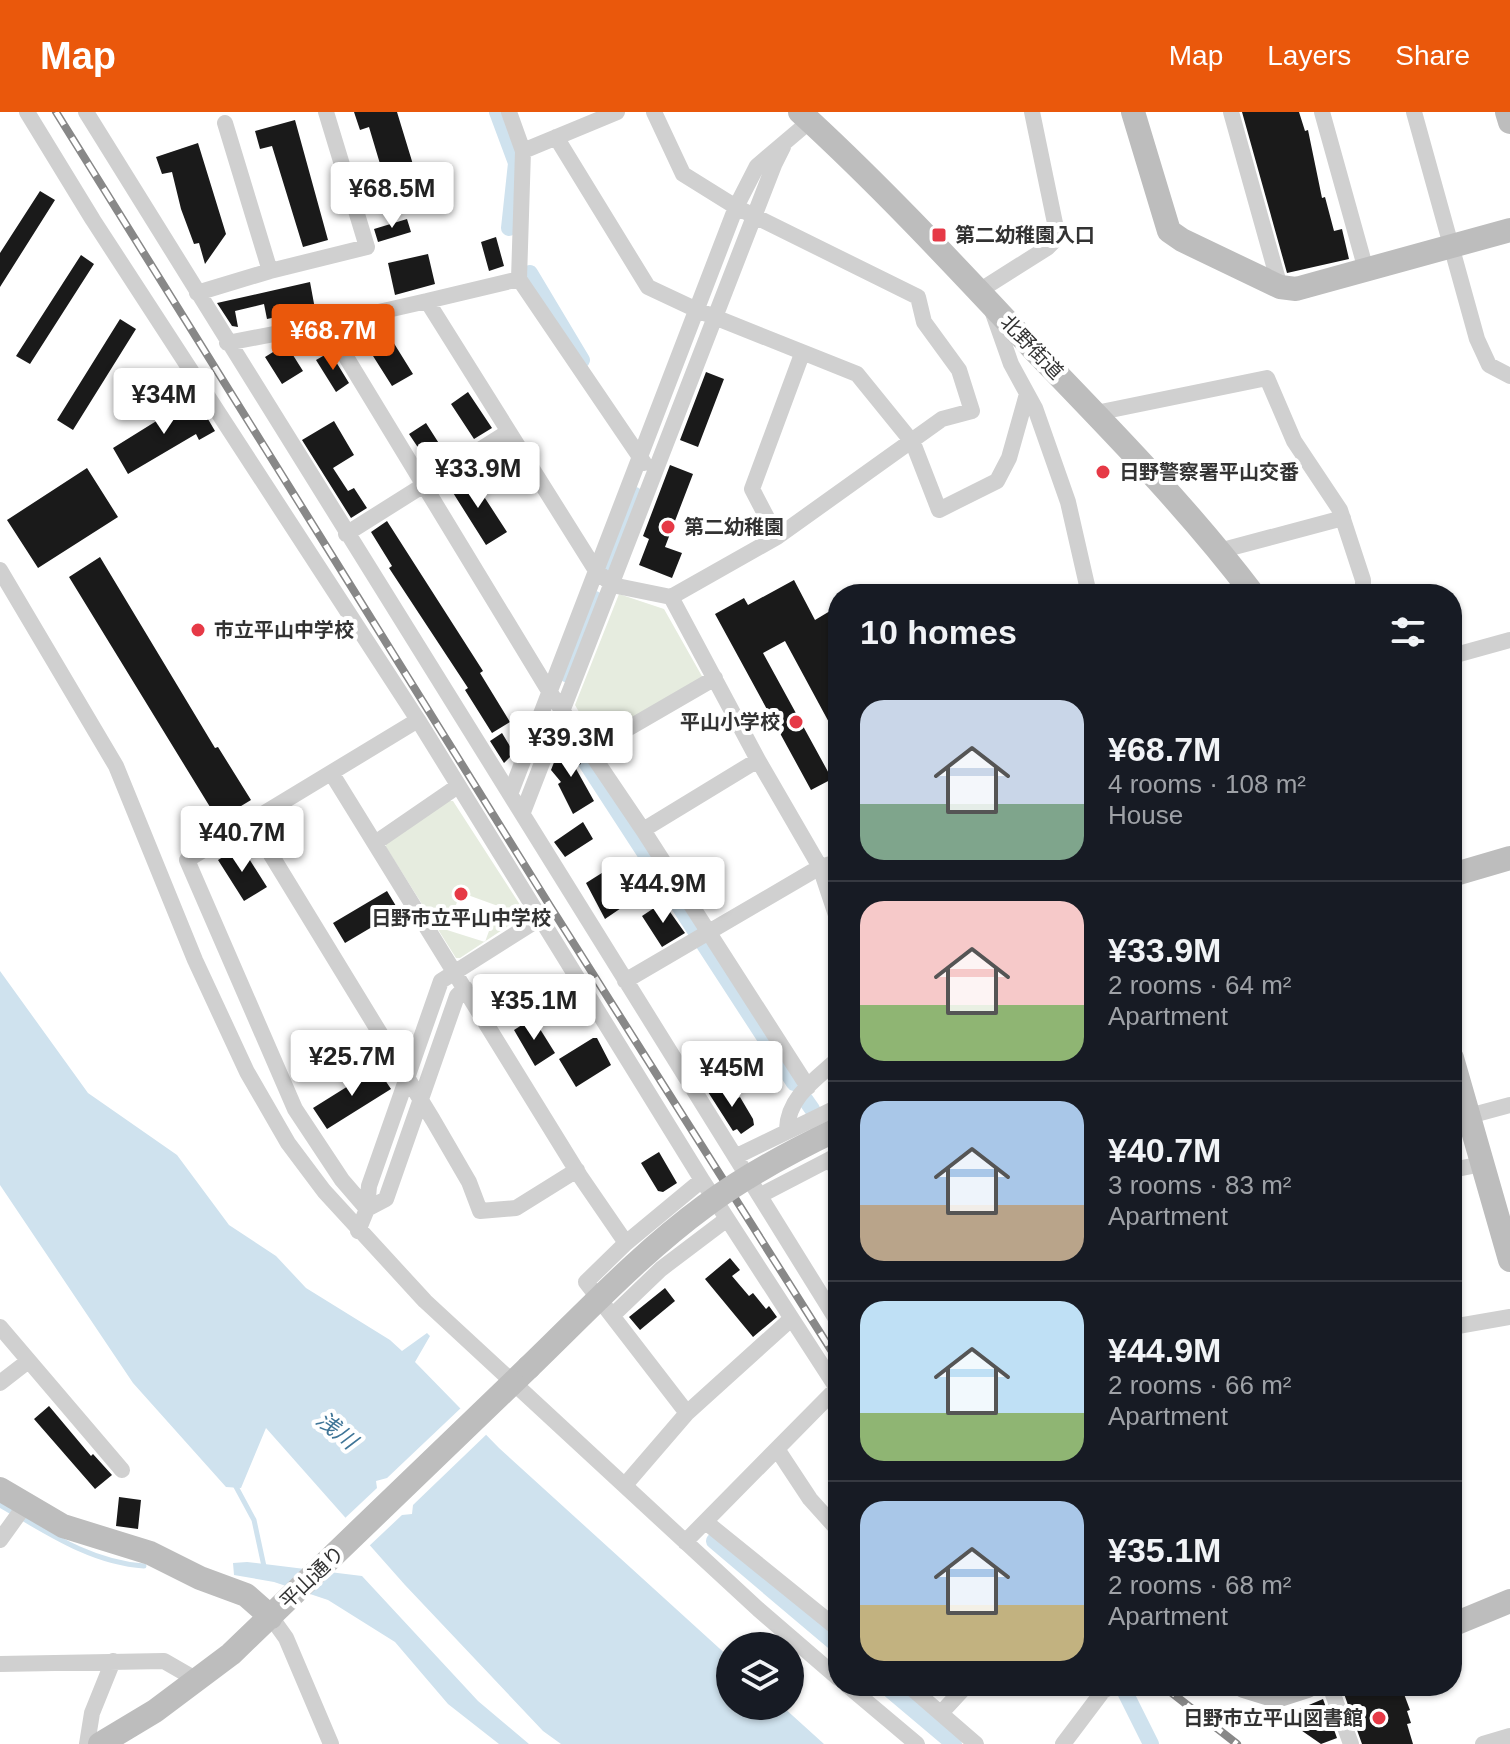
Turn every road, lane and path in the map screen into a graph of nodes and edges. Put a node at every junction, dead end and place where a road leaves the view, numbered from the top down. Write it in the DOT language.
graph roads {
  1 [pos="27,112"];
  2 [pos="86,112"];
  3 [pos="326,112"];
  4 [pos="509,112"];
  5 [pos="617,112"];
  6 [pos="654,112"];
  7 [pos="1032,112"];
  8 [pos="1133,112"];
  9 [pos="1231,112"];
  10 [pos="1322,112"];
  11 [pos="1414,112"];
  12 [pos="1507,112"];
  13 [pos="805,117"];
  14 [pos="1510,122"];
  15 [pos="225,123"];
  16 [pos="556,137"];
  17 [pos="786,142"];
  18 [pos="523,151"];
  19 [pos="736,207"];
  20 [pos="754,216"];
  21 [pos="1510,230"];
  22 [pos="1451,247"];
  23 [pos="1366,270"];
  24 [pos="270,271"];
  25 [pos="519,279"];
  26 [pos="1280,287"];
  27 [pos="197,293"];
  28 [pos="984,296"];
  29 [pos="427,301"];
  30 [pos="697,310"];
  31 [pos="715,317"];
  32 [pos="326,324"];
  33 [pos="227,343"];
  34 [pos="802,354"];
  35 [pos="1510,376"];
  36 [pos="1027,394"];
  37 [pos="1096,413"];
  38 [pos="508,432"];
  39 [pos="913,443"];
  40 [pos="640,457"];
  41 [pos="652,479"];
  42 [pos="425,484"];
  43 [pos="1343,518"];
  44 [pos="346,534"];
  45 [pos="777,537"];
  46 [pos="1219,551"];
  47 [pos="595,569"];
  48 [pos="0,570"];
  49 [pos="1087,584"];
  50 [pos="1245,584"];
  51 [pos="1363,584"];
  52 [pos="612,585"];
  53 [pos="671,597"];
  54 [pos="1510,640"];
  55 [pos="1462,653"];
  56 [pos="715,678"];
  57 [pos="549,691"];
  58 [pos="562,712"];
  59 [pos="418,720"];
  60 [pos="589,751"];
  61 [pos="758,760"];
  62 [pos="332,774"];
  63 [pos="458,786"];
  64 [pos="511,792"];
  65 [pos="523,812"];
  66 [pos="251,822"];
  67 [pos="643,830"];
  68 [pos="375,843"];
  69 [pos="1510,858"];
  70 [pos="828,865"];
  71 [pos="820,867"];
  72 [pos="1462,872"];
  73 [pos="828,891"];
  74 [pos="539,919"];
  75 [pos="709,933"];
  76 [pos="455,972"];
  77 [pos="625,981"];
  78 [pos="465,988"];
  79 [pos="828,1068"];
  80 [pos="407,1079"];
  81 [pos="808,1087"];
  82 [pos="1462,1092"];
  83 [pos="420,1100"];
  84 [pos="1510,1105"];
  85 [pos="828,1111"];
  86 [pos="1469,1116"];
  87 [pos="787,1129"];
  88 [pos="828,1134"];
  89 [pos="737,1156"];
  90 [pos="1482,1164"];
  91 [pos="828,1165"];
  92 [pos="1462,1168"];
  93 [pos="577,1170"];
  94 [pos="702,1180"];
  95 [pos="761,1195"];
  96 [pos="1502,1203"];
  97 [pos="367,1209"];
  98 [pos="727,1219"];
  99 [pos="358,1231"];
  100 [pos="626,1243"];
  101 [pos="1510,1260"];
  102 [pos="828,1306"];
  103 [pos="613,1315"];
  104 [pos="1510,1317"];
  105 [pos="791,1319"];
  106 [pos="1462,1325"];
  107 [pos="0,1327"];
  108 [pos="27,1362"];
  109 [pos="828,1375"];
  110 [pos="517,1380"];
  111 [pos="0,1383"];
  112 [pos="828,1398"];
  113 [pos="687,1413"];
  114 [pos="777,1449"];
  115 [pos="122,1470"];
  116 [pos="625,1485"];
  117 [pos="0,1489"];
  118 [pos="21,1512"];
  119 [pos="828,1519"];
  120 [pos="707,1523"];
  121 [pos="0,1540"];
  122 [pos="685,1542"];
  123 [pos="1510,1601"];
  124 [pos="278,1609"];
  125 [pos="828,1621"];
  126 [pos="1462,1621"];
  127 [pos="113,1661"];
  128 [pos="0,1664"];
  129 [pos="828,1669"];
  130 [pos="197,1680"];
  131 [pos="860,1696"];
  132 [pos="921,1696"];
  133 [pos="957,1696"];
  134 [pos="1099,1696"];
  135 [pos="1334,1696"];
  136 [pos="941,1713"];
  137 [pos="1510,1736"];
  138 [pos="87,1744"];
  139 [pos="100,1744"];
  140 [pos="331,1744"];
  141 [pos="917,1744"];
  142 [pos="976,1744"];
  143 [pos="1063,1744"];
  144 [pos="1351,1744"];
  145 [pos="1483,1744"];
  1 -- 59 [label="street"];
  2 -- 27 [label="street"];
  3 -- 24 [label="street"];
  4 -- 18 [label="street"];
  5 -- 16 [label="street"];
  6 -- 19 [label="street"];
  7 -- 28 [label="street"];
  8 -- 26 [label="main road"];
  9 -- 26 [label="street"];
  10 -- 23 [label="street"];
  11 -- 22 [label="street"];
  12 -- 14 [label="main road"];
  13 -- 17 [label="street"];
  13 -- 28 [label="main road, 北野街道"];
  15 -- 24 [label="street"];
  16 -- 18 [label="street"];
  16 -- 30 [label="street"];
  17 -- 19 [label="street"];
  17 -- 20 [label="street"];
  18 -- 25 [label="street"];
  19 -- 20 [label="street"];
  19 -- 30 [label="street"];
  20 -- 31 [label="street"];
  20 -- 39 [label="street"];
  21 -- 22 [label="main road"];
  22 -- 23 [label="main road"];
  22 -- 35 [label="street"];
  23 -- 26 [label="main road"];
  24 -- 27 [label="street"];
  25 -- 29 [label="street"];
  25 -- 40 [label="street"];
  27 -- 33 [label="street"];
  28 -- 36 [label="street"];
  28 -- 37 [label="main road, 北野街道"];
  29 -- 32 [label="street"];
  29 -- 38 [label="street"];
  30 -- 31 [label="street"];
  30 -- 40 [label="street"];
  31 -- 34 [label="street"];
  31 -- 41 [label="street"];
  32 -- 33 [label="street"];
  32 -- 42 [label="street"];
  33 -- 44 [label="street"];
  34 -- 39 [label="street"];
  34 -- 45 [label="street"];
  36 -- 39 [label="street"];
  36 -- 49 [label="street"];
  37 -- 43 [label="street"];
  37 -- 46 [label="main road, 北野街道"];
  38 -- 42 [label="street"];
  38 -- 47 [label="street"];
  39 -- 45 [label="street"];
  40 -- 41 [label="street"];
  40 -- 47 [label="street"];
  41 -- 52 [label="street"];
  42 -- 44 [label="street"];
  42 -- 57 [label="street"];
  43 -- 46 [label="street"];
  43 -- 51 [label="street"];
  44 -- 64 [label="street"];
  45 -- 53 [label="street"];
  46 -- 50 [label="main road, 北野街道"];
  47 -- 52 [label="street"];
  47 -- 57 [label="street"];
  48 -- 99 [label="street"];
  52 -- 53 [label="street"];
  52 -- 58 [label="street"];
  53 -- 56 [label="street"];
  54 -- 55 [label="street"];
  56 -- 60 [label="street"];
  56 -- 61 [label="street"];
  57 -- 58 [label="street"];
  57 -- 64 [label="street"];
  58 -- 60 [label="street"];
  58 -- 65 [label="street"];
  59 -- 62 [label="street"];
  59 -- 63 [label="street"];
  60 -- 67 [label="street"];
  61 -- 67 [label="street"];
  61 -- 71 [label="street"];
  62 -- 66 [label="street"];
  62 -- 68 [label="street"];
  63 -- 68 [label="street"];
  63 -- 74 [label="street"];
  64 -- 65 [label="street"];
  65 -- 77 [label="street"];
  66 -- 80 [label="street"];
  66 -- 97 [label="street"];
  67 -- 75 [label="street"];
  68 -- 76 [label="street"];
  69 -- 72 [label="main road"];
  70 -- 71 [label="street"];
  71 -- 73 [label="street"];
  71 -- 75 [label="street"];
  74 -- 76 [label="street"];
  74 -- 94 [label="street"];
  75 -- 77 [label="street"];
  75 -- 81 [label="street"];
  76 -- 78 [label="street"];
  76 -- 80 [label="street"];
  77 -- 89 [label="street"];
  78 -- 83 [label="street"];
  78 -- 93 [label="street"];
  79 -- 81 [label="street"];
  80 -- 83 [label="street"];
  80 -- 97 [label="street"];
  81 -- 87 [label="street"];
  82 -- 86 [label="main road"];
  83 -- 93 [label="street"];
  83 -- 97 [label="street"];
  84 -- 86 [label="street"];
  85 -- 87 [label="street"];
  86 -- 90 [label="main road"];
  87 -- 89 [label="street"];
  88 -- 110 [label="main road, 平山通り, bridge"];
  89 -- 95 [label="street"];
  90 -- 92 [label="street"];
  90 -- 96 [label="main road"];
  91 -- 95 [label="street"];
  93 -- 100 [label="street"];
  94 -- 98 [label="street"];
  94 -- 100 [label="street"];
  95 -- 102 [label="street"];
  96 -- 101 [label="main road"];
  97 -- 99 [label="street"];
  98 -- 103 [label="street"];
  98 -- 105 [label="street"];
  99 -- 110 [label="street"];
  100 -- 103 [label="street"];
  103 -- 113 [label="street"];
  104 -- 106 [label="street"];
  105 -- 109 [label="street"];
  105 -- 113 [label="street"];
  107 -- 108 [label="street"];
  108 -- 111 [label="street"];
  108 -- 115 [label="street"];
  110 -- 116 [label="street"];
  110 -- 124 [label="main road, 平山通り"];
  112 -- 114 [label="street"];
  113 -- 116 [label="street"];
  114 -- 119 [label="street"];
  114 -- 120 [label="street"];
  116 -- 122 [label="street"];
  117 -- 118 [label="main road"];
  118 -- 121 [label="street"];
  118 -- 124 [label="main road"];
  120 -- 122 [label="street"];
  120 -- 125 [label="street"];
  122 -- 129 [label="street"];
  123 -- 126 [label="main road"];
  124 -- 130 [label="main road, 平山通り"];
  124 -- 140 [label="street"];
  127 -- 128 [label="street"];
  127 -- 130 [label="street"];
  127 -- 138 [label="street"];
  130 -- 139 [label="main road, 平山通り"];
  131 -- 141 [label="street"];
  132 -- 136 [label="street"];
  133 -- 136 [label="street"];
  134 -- 143 [label="street"];
  135 -- 144 [label="street"];
  136 -- 142 [label="street"];
  137 -- 145 [label="street"];
}
